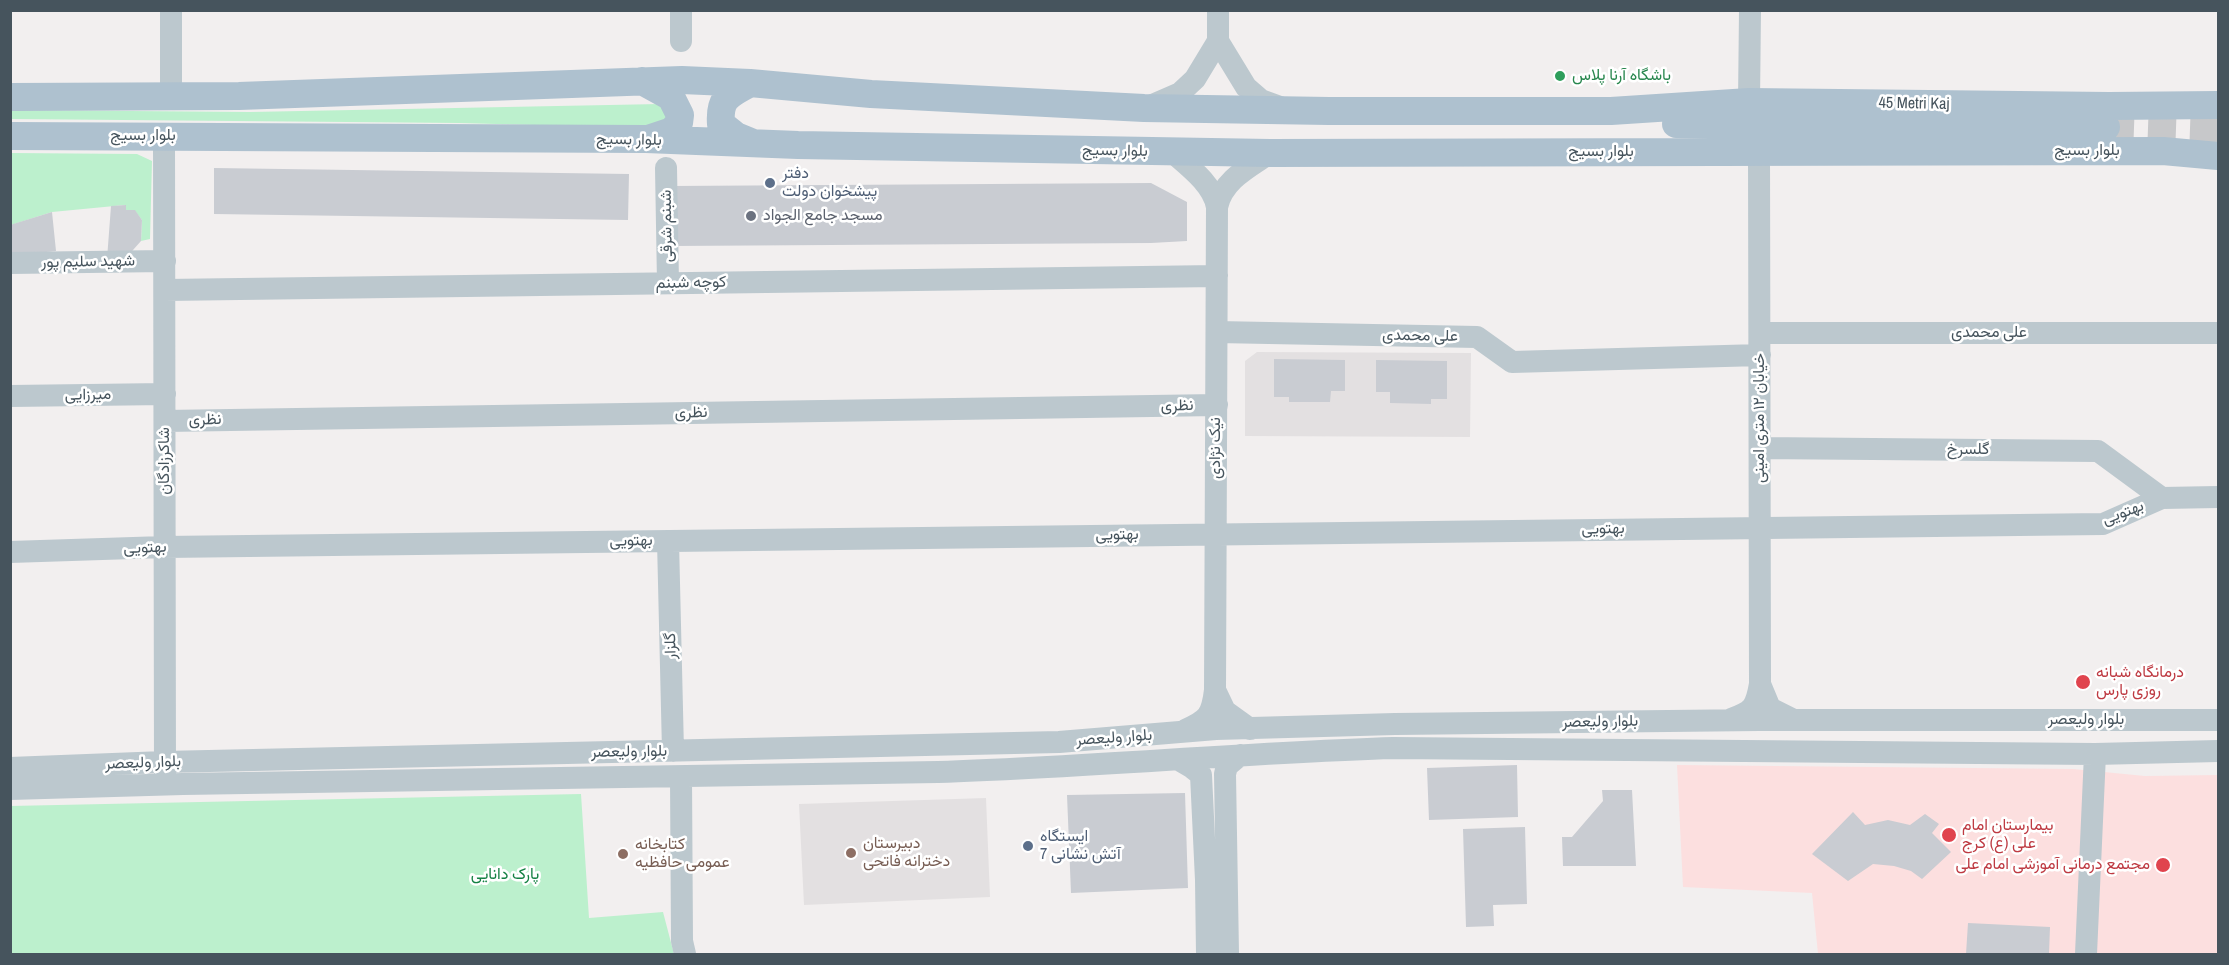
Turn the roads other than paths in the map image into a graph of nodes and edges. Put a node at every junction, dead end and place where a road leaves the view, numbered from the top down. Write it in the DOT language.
graph roads {
  1 [pos="171,10"];
  2 [pos="681,10"];
  3 [pos="1218,10"];
  4 [pos="1750,10"];
  5 [pos="681,41"];
  6 [pos="1218,41"];
  7 [pos="642,81"];
  8 [pos="750,83"];
  9 [pos="171,96"];
  10 [pos="10,97"];
  11 [pos="1749,102"];
  12 [pos="2218,105"];
  13 [pos="1144,108"];
  14 [pos="1289,111"];
  15 [pos="1611,111"];
  16 [pos="2111,128"];
  17 [pos="10,135"];
  18 [pos="164,136"];
  19 [pos="646,140"];
  20 [pos="754,144"];
  21 [pos="1759,151"];
  22 [pos="1171,152"];
  23 [pos="1270,153"];
  24 [pos="2218,156"];
  25 [pos="666,168"];
  26 [pos="1217,207"];
  27 [pos="165,261"];
  28 [pos="10,263"];
  29 [pos="1217,276"];
  30 [pos="668,283"];
  31 [pos="165,290"];
  32 [pos="1217,332"];
  33 [pos="2218,333"];
  34 [pos="1760,344"];
  35 [pos="165,394"];
  36 [pos="10,396"];
  37 [pos="1217,405"];
  38 [pos="165,420"];
  39 [pos="1760,448"];
  40 [pos="2218,497"];
  41 [pos="2162,498"];
  42 [pos="1760,527"];
  43 [pos="1216,534"];
  44 [pos="668,541"];
  45 [pos="164,548"];
  46 [pos="10,552"];
  47 [pos="1760,684"];
  48 [pos="1215,690"];
  49 [pos="1797,720"];
  50 [pos="2069,720"];
  51 [pos="2127,720"];
  52 [pos="2218,720"];
  53 [pos="1728,721"];
  54 [pos="1395,724"];
  55 [pos="1436,724"];
  56 [pos="1250,729"];
  57 [pos="1181,733"];
  58 [pos="979,744"];
  59 [pos="939,745"];
  60 [pos="1393,748"];
  61 [pos="1432,748"];
  62 [pos="673,751"];
  63 [pos="2218,751"];
  64 [pos="2127,753"];
  65 [pos="2063,754"];
  66 [pos="2095,754"];
  67 [pos="1240,755"];
  68 [pos="1179,760"];
  69 [pos="10,768"];
  70 [pos="981,771"];
  71 [pos="938,772"];
  72 [pos="164,774"];
  73 [pos="1225,774"];
  74 [pos="1201,775"];
  75 [pos="681,777"];
  76 [pos="10,789"];
  77 [pos="1217,879"];
  78 [pos="684,954"];
  79 [pos="1207,954"];
  80 [pos="1228,954"];
  81 [pos="2086,954"];
  1 -- 9 [label="street"];
  2 -- 5 [label="street"];
  3 -- 6 [label="street"];
  4 -- 11 [label="street"];
  6 -- 13 [label="street"];
  6 -- 14 [label="street"];
  7 -- 8 [label="main road"];
  7 -- 9 [label="main road"];
  7 -- 19 [label="main road"];
  8 -- 13 [label="main road"];
  8 -- 20 [label="main road"];
  9 -- 10 [label="main road"];
  11 -- 15 [label="main road, 45 Metri Kaj"];
  11 -- 16 [label="main road, 45 Metri Kaj"];
  12 -- 16 [label="main road, 45 Metri Kaj"];
  13 -- 14 [label="main road"];
  14 -- 15 [label="main road"];
  15 -- 16 [label="main road"];
  16 -- 21 [label="main road, بلوار بسیج"];
  16 -- 24 [label="main road, بلوار بسیج"];
  17 -- 18 [label="main road, بلوار بسیج"];
  18 -- 19 [label="main road, بلوار بسیج"];
  18 -- 27 [label="street, شاکرزادگان"];
  19 -- 20 [label="main road, بلوار بسیج"];
  20 -- 22 [label="main road, بلوار بسیج"];
  21 -- 23 [label="main road, بلوار بسیج"];
  21 -- 34 [label="street, خیابان ۱۲ متری امینی"];
  22 -- 23 [label="main road, بلوار بسیج"];
  22 -- 26 [label="street"];
  23 -- 26 [label="street"];
  25 -- 30 [label="street, شبنم شرقی"];
  26 -- 29 [label="street, نیک نژادی"];
  27 -- 28 [label="street, شهید سلیم پور"];
  27 -- 31 [label="street, شاکرزادگان"];
  29 -- 30 [label="street, کوچه شبنم"];
  29 -- 32 [label="street, نیک نژادی"];
  30 -- 31 [label="street, کوچه شبنم"];
  31 -- 35 [label="street, شاکرزادگان"];
  32 -- 34 [label="street, علی محمدی"];
  32 -- 37 [label="street, نیک نژادی"];
  33 -- 34 [label="street, علی محمدی"];
  34 -- 39 [label="street, خیابان ۱۲ متری امینی"];
  35 -- 36 [label="street, میرزایی"];
  35 -- 38 [label="street, شاکرزادگان"];
  37 -- 38 [label="street, نظری"];
  37 -- 43 [label="street, نیک نژادی"];
  38 -- 45 [label="street, شاکرزادگان"];
  39 -- 41 [label="street, گلسرخ"];
  39 -- 42 [label="street, خیابان ۱۲ متری امینی"];
  40 -- 41 [label="street, بهتویی"];
  41 -- 42 [label="street, بهتویی"];
  42 -- 43 [label="street, بهتویی"];
  42 -- 47 [label="street, خیابان ۱۲ متری امینی"];
  43 -- 44 [label="street, بهتویی"];
  43 -- 48 [label="street, نیک نژادی"];
  44 -- 45 [label="street, بهتویی"];
  44 -- 62 [label="street, گلزار"];
  45 -- 46 [label="street, بهتویی"];
  45 -- 72 [label="street, شاکرزادگان"];
  47 -- 49 [label="street"];
  47 -- 53 [label="street"];
  48 -- 56 [label="street"];
  48 -- 57 [label="street, نیک نژادی"];
  49 -- 50 [label="street, بلوار ولیعصر"];
  49 -- 53 [label="street, بلوار ولیعصر"];
  50 -- 51 [label="street, بلوار ولیعصر"];
  50 -- 65 [label="street"];
  51 -- 52 [label="street, بلوار ولیعصر"];
  51 -- 64 [label="street"];
  53 -- 55 [label="street, بلوار ولیعصر"];
  54 -- 55 [label="street, بلوار ولیعصر"];
  54 -- 56 [label="street, بلوار ولیعصر"];
  54 -- 60 [label="street"];
  55 -- 61 [label="street"];
  56 -- 57 [label="street, بلوار ولیعصر"];
  57 -- 58 [label="street, بلوار ولیعصر"];
  58 -- 59 [label="street, بلوار ولیعصر"];
  58 -- 70 [label="street"];
  59 -- 62 [label="street, بلوار ولیعصر"];
  59 -- 71 [label="street"];
  60 -- 61 [label="street, بلوار ولیعصر"];
  60 -- 67 [label="street, بلوار ولیعصر"];
  61 -- 65 [label="street, بلوار ولیعصر"];
  62 -- 72 [label="street, بلوار ولیعصر"];
  63 -- 64 [label="street, بلوار ولیعصر"];
  64 -- 66 [label="street, بلوار ولیعصر"];
  65 -- 66 [label="street, بلوار ولیعصر"];
  66 -- 81 [label="street"];
  67 -- 68 [label="street, بلوار ولیعصر"];
  67 -- 73 [label="street"];
  68 -- 70 [label="street, بلوار ولیعصر"];
  68 -- 74 [label="street"];
  69 -- 72 [label="street, بلوار ولیعصر"];
  70 -- 71 [label="street, بلوار ولیعصر"];
  71 -- 75 [label="street, بلوار ولیعصر"];
  72 -- 75 [label="street, بلوار ولیعصر"];
  72 -- 76 [label="street, بلوار ولیعصر"];
  73 -- 74 [label="street"];
  73 -- 77 [label="street"];
  74 -- 77 [label="street"];
  75 -- 78 [label="street"];
  77 -- 79 [label="street"];
  77 -- 80 [label="street"];
}
